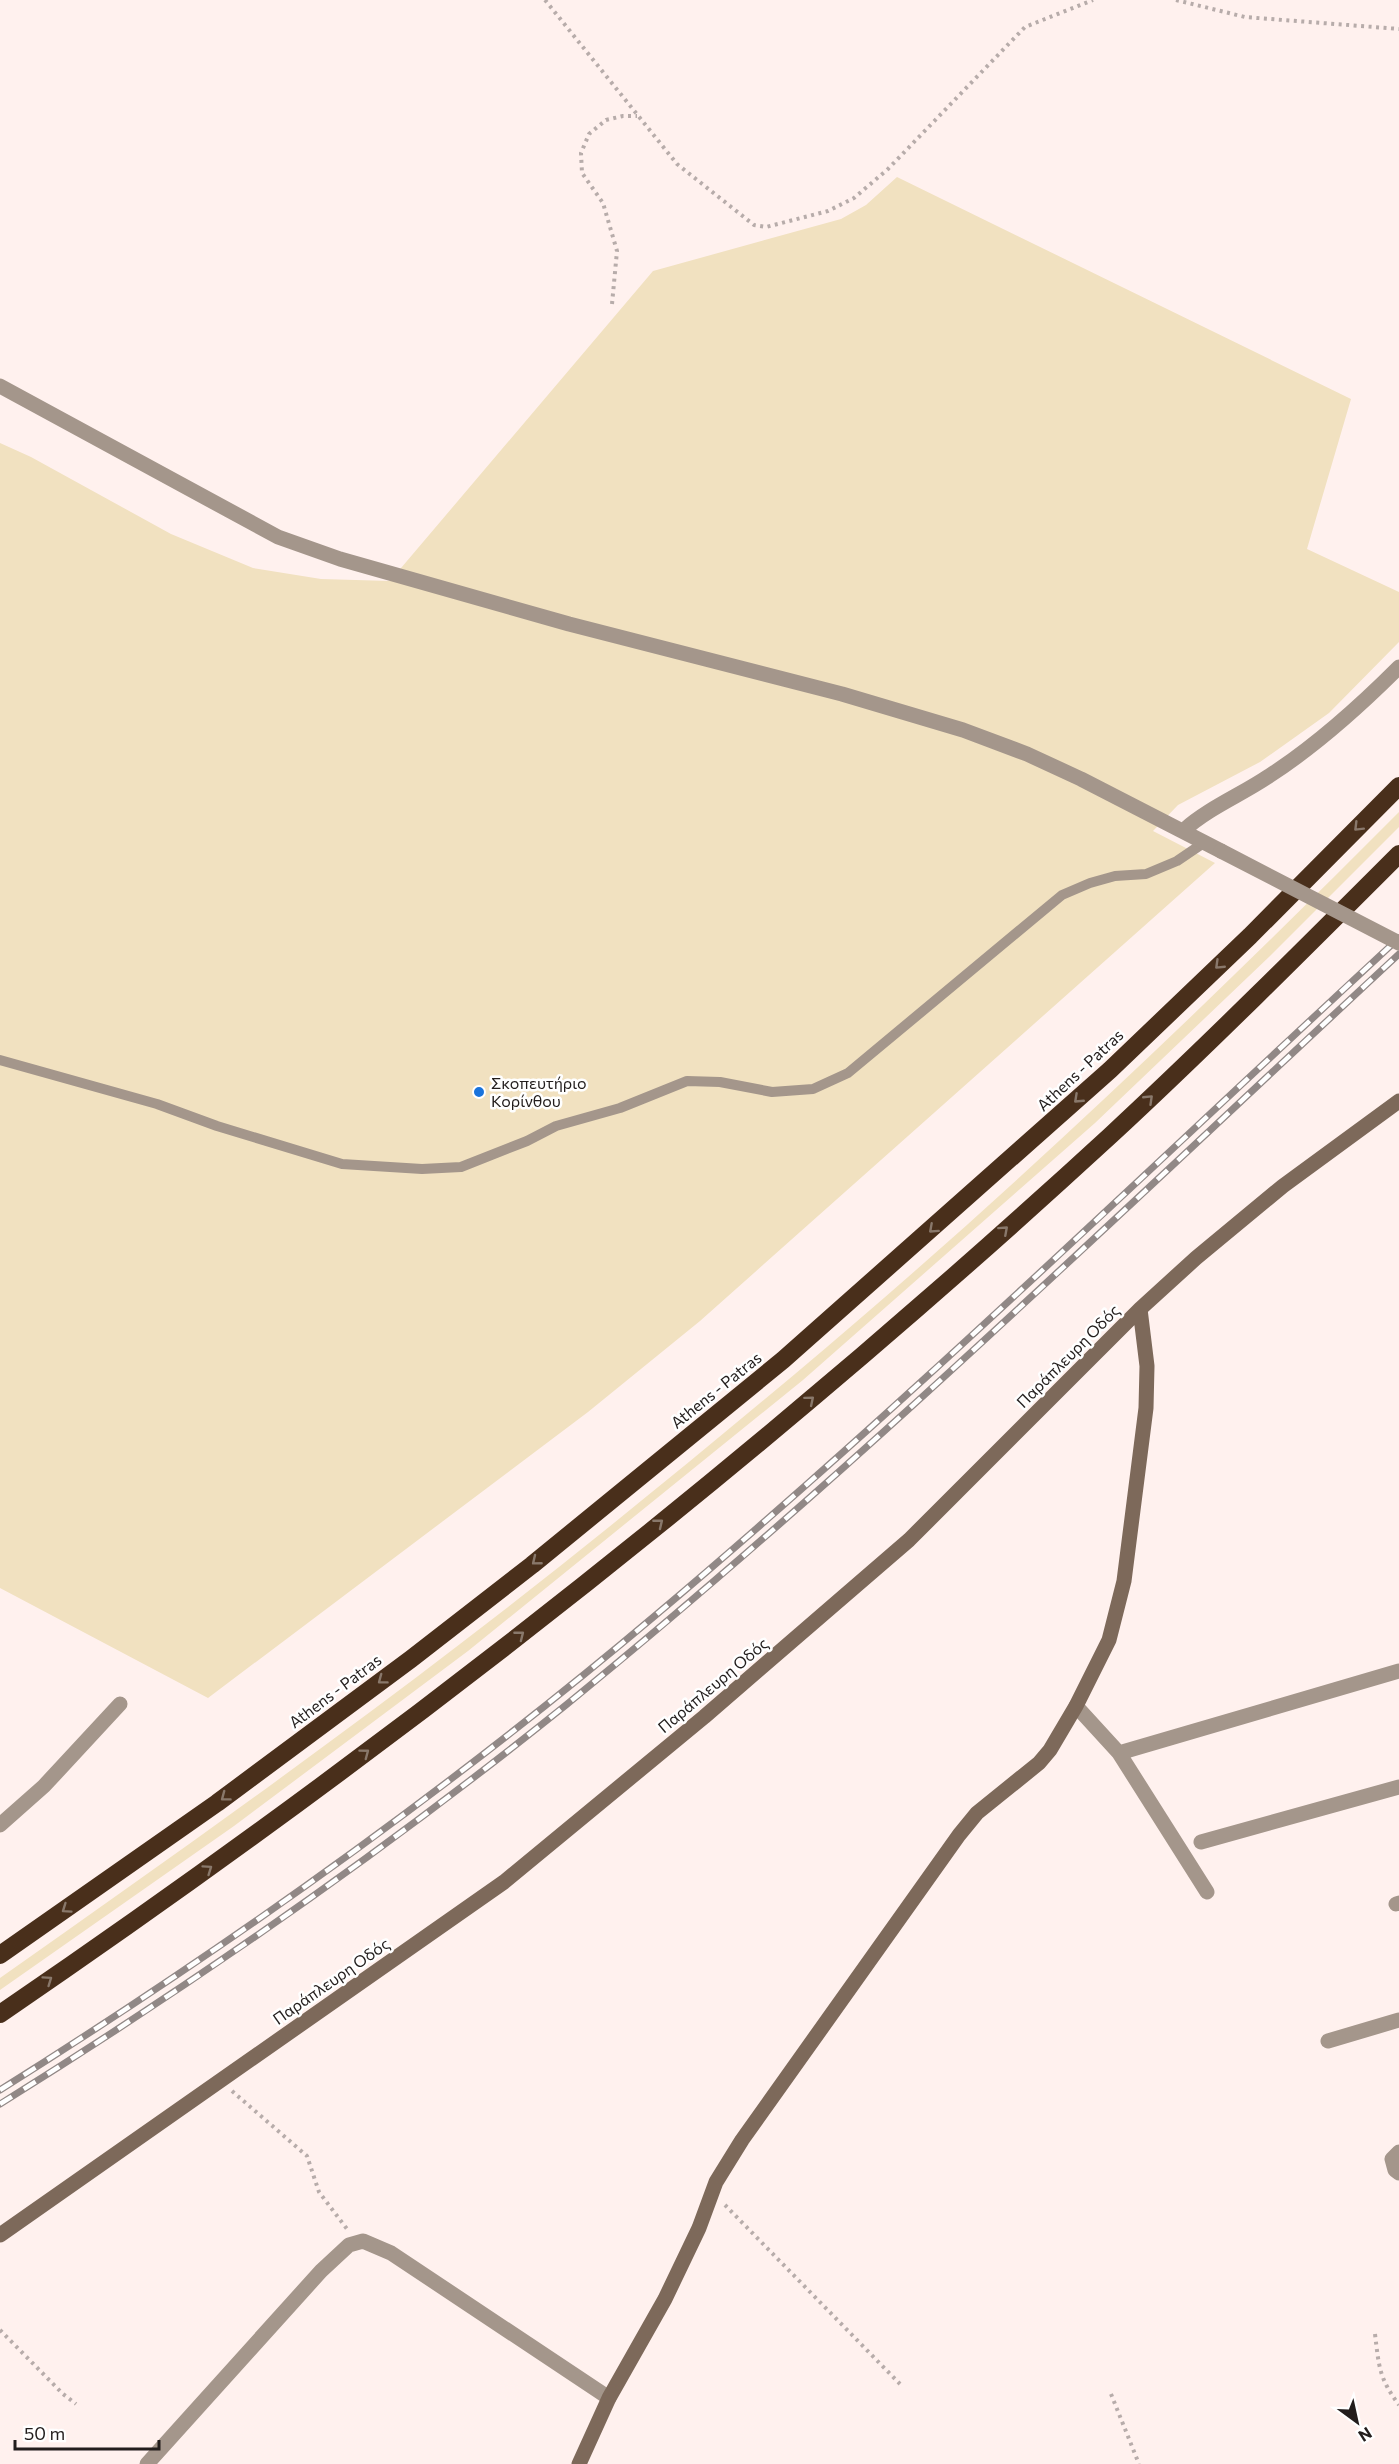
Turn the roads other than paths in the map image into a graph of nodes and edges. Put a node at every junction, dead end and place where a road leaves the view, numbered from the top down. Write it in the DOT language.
graph roads {
  1 [pos="0,386"];
  2 [pos="1399,667"];
  3 [pos="1399,786"];
  4 [pos="1184,830"];
  5 [pos="1205,842"];
  6 [pos="1399,854"];
  7 [pos="1399,943"];
  8 [pos="0,1060"];
  9 [pos="1399,1101"];
  10 [pos="1140,1310"];
  11 [pos="1399,1671"];
  12 [pos="120,1704"];
  13 [pos="1076,1706"];
  14 [pos="1119,1753"];
  15 [pos="1399,1787"];
  16 [pos="0,1825"];
  17 [pos="1201,1842"];
  18 [pos="1207,1892"];
  19 [pos="0,1955"];
  20 [pos="0,2014"];
  21 [pos="1399,2020"];
  22 [pos="1328,2041"];
  23 [pos="1399,2152"];
  24 [pos="1399,2173"];
  25 [pos="0,2235"];
  26 [pos="609,2398"];
  27 [pos="147,2464"];
  28 [pos="579,2464"];
  1 -- 4 [label="street"];
  2 -- 4 [label="street"];
  3 -- 19 [label="highway, Athens - Patras, one-way"];
  4 -- 5 [label="street"];
  5 -- 7 [label="street, bridge"];
  5 -- 8 [label="lane"];
  20 -- 6 [label="highway, one-way"];
  9 -- 10 [label="street, Παράπλευρη Οδός"];
  10 -- 13 [label="street"];
  10 -- 25 [label="street, Παράπλευρη Οδός"];
  11 -- 14 [label="street"];
  12 -- 16 [label="street"];
  13 -- 14 [label="street"];
  13 -- 26 [label="street"];
  14 -- 18 [label="street"];
  15 -- 17 [label="street"];
  21 -- 22 [label="street"];
  23 -- 24 [label="street"];
  26 -- 27 [label="street"];
  26 -- 28 [label="street"];
}
